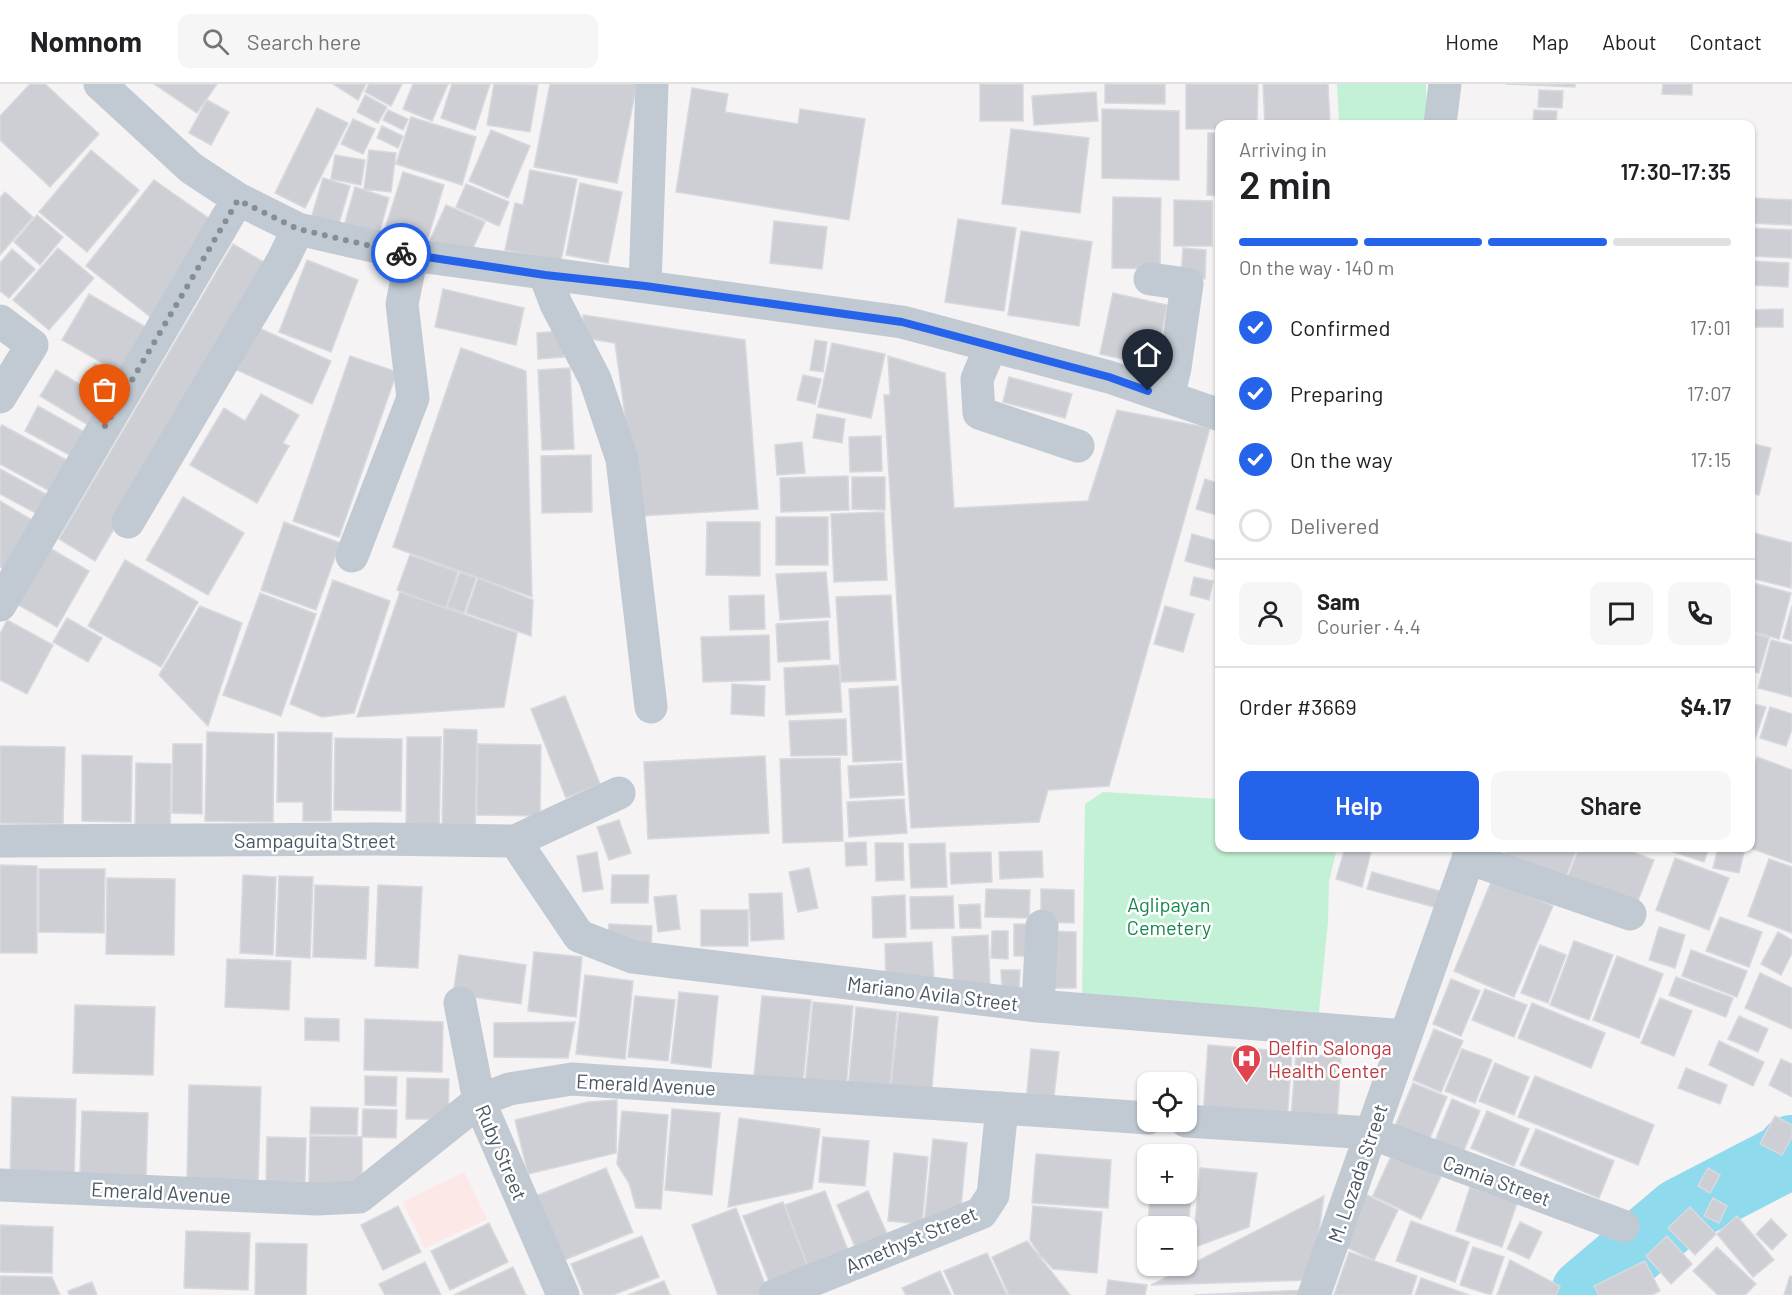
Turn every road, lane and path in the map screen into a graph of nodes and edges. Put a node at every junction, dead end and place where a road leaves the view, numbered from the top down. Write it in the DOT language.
graph roads {
  1 [pos="100,84"];
  2 [pos="652,84"];
  3 [pos="1445,84"];
  4 [pos="1440,120"];
  5 [pos="238,200"];
  6 [pos="298,229"];
  7 [pos="412,255"];
  8 [pos="545,275"];
  9 [pos="1150,279"];
  10 [pos="645,286"];
  11 [pos="0,321"];
  12 [pos="991,346"];
  13 [pos="0,397"];
  14 [pos="1168,397"];
  15 [pos="1215,413"];
  16 [pos="1078,446"];
  17 [pos="128,522"];
  18 [pos="352,556"];
  19 [pos="0,605"];
  20 [pos="651,707"];
  21 [pos="619,793"];
  22 [pos="0,841"];
  23 [pos="515,841"];
  24 [pos="1470,853"];
  25 [pos="1630,914"];
  26 [pos="1042,927"];
  27 [pos="460,1003"];
  28 [pos="1038,1006"];
  29 [pos="1405,1036"];
  30 [pos="479,1101"];
  31 [pos="1002,1108"];
  32 [pos="1137,1117"];
  33 [pos="1197,1122"];
  34 [pos="1371,1132"];
  35 [pos="0,1185"];
  36 [pos="1623,1226"];
  37 [pos="563,1295"];
  38 [pos="775,1295"];
  39 [pos="1314,1295"];
  1 -- 5 [label="street"];
  2 -- 10 [label="street"];
  3 -- 4 [label="street"];
  5 -- 6 [label="street"];
  5 -- 19 [label="street"];
  6 -- 7 [label="street"];
  6 -- 17 [label="street"];
  7 -- 8 [label="street"];
  7 -- 18 [label="street"];
  8 -- 10 [label="street"];
  8 -- 20 [label="street"];
  9 -- 14 [label="street"];
  10 -- 12 [label="street"];
  11 -- 13 [label="street"];
  12 -- 14 [label="street"];
  12 -- 16 [label="street"];
  14 -- 15 [label="street"];
  21 -- 23 [label="street, Sampaguita Street"];
  22 -- 23 [label="street, Sampaguita Street"];
  23 -- 28 [label="street, Mariano Avila Street"];
  24 -- 25 [label="street"];
  24 -- 29 [label="street, M. Lozada Street"];
  26 -- 28 [label="street"];
  27 -- 30 [label="street, Ruby Street"];
  28 -- 29 [label="street, Mariano Avila Street"];
  29 -- 34 [label="street, M. Lozada Street"];
  30 -- 31 [label="street, Emerald Avenue"];
  30 -- 35 [label="street, Emerald Avenue"];
  30 -- 37 [label="street, Ruby Street"];
  31 -- 32 [label="street, Emerald Avenue"];
  31 -- 38 [label="street, Amethyst Street"];
  33 -- 34 [label="street"];
  34 -- 36 [label="street, Camia Street"];
  34 -- 39 [label="street, M. Lozada Street"];
}
